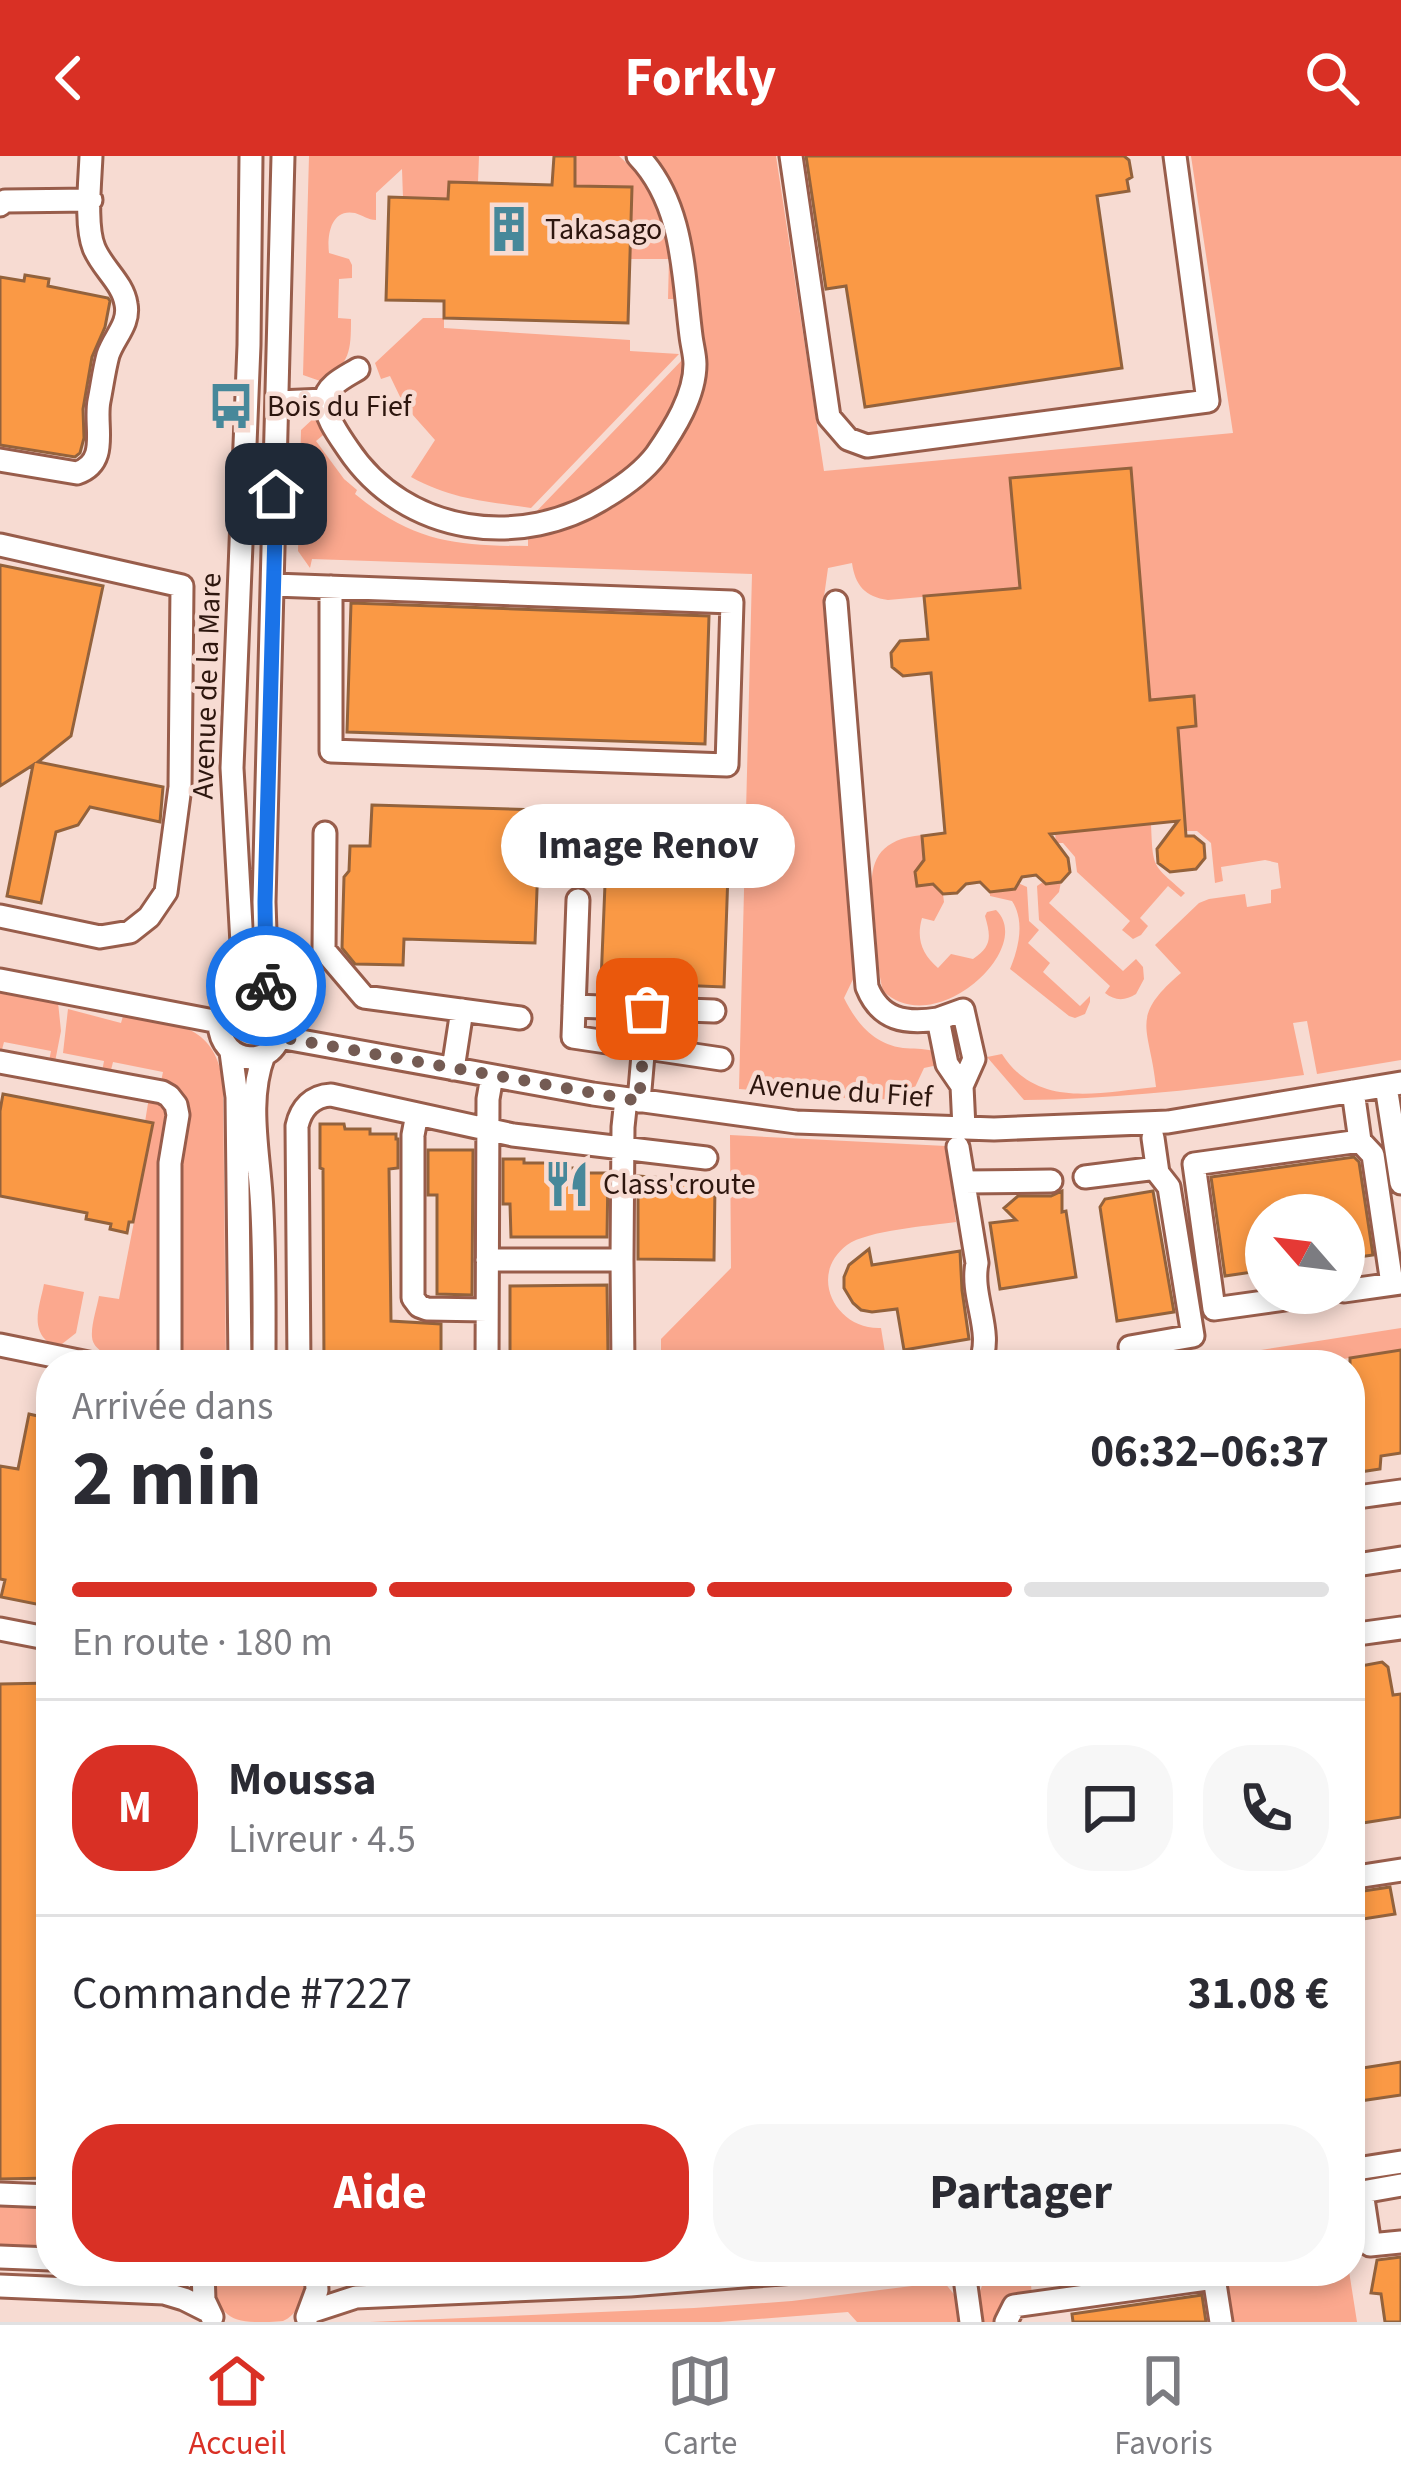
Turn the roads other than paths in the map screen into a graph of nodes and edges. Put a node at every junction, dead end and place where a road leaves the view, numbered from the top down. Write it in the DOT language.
graph roads {
  1 [pos="76,156"];
  2 [pos="91,156"];
  3 [pos="251,156"];
  4 [pos="283,156"];
  5 [pos="638,156"];
  6 [pos="791,156"];
  7 [pos="1175,156"];
  8 [pos="84,201"];
  9 [pos="0,205"];
  10 [pos="358,369"];
  11 [pos="325,400"];
  12 [pos="278,403"];
  13 [pos="0,460"];
  14 [pos="0,545"];
  15 [pos="274,585"];
  16 [pos="331,587"];
  17 [pos="836,602"];
  18 [pos="325,833"];
  19 [pos="578,901"];
  20 [pos="0,916"];
  21 [pos="0,980"];
  22 [pos="236,1000"];
  23 [pos="268,1003"];
  24 [pos="574,1006"];
  25 [pos="647,1009"];
  26 [pos="462,1010"];
  27 [pos="714,1011"];
  28 [pos="520,1018"];
  29 [pos="219,1022"];
  30 [pos="272,1046"];
  31 [pos="644,1048"];
  32 [pos="231,1052"];
  33 [pos="721,1059"];
  34 [pos="0,1062"];
  35 [pos="453,1069"];
  36 [pos="492,1076"];
  37 [pos="1394,1084"];
  38 [pos="1354,1091"];
  39 [pos="633,1100"];
  40 [pos="416,1114"];
  41 [pos="488,1130"];
  42 [pos="1397,1135"];
  43 [pos="961,1137"];
  44 [pos="1153,1138"];
  45 [pos="1360,1141"];
  46 [pos="623,1148"];
  47 [pos="706,1158"];
  48 [pos="1157,1168"];
  49 [pos="1085,1177"];
  50 [pos="1051,1181"];
  51 [pos="964,1182"];
  52 [pos="1401,1184"];
  53 [pos="487,1260"];
  54 [pos="622,1260"];
  55 [pos="1397,1283"];
  56 [pos="1365,1288"];
  57 [pos="1245,1305"];
  58 [pos="487,1310"];
  59 [pos="0,1346"];
  60 [pos="1130,1347"];
  61 [pos="170,1350"];
  62 [pos="240,1350"];
  63 [pos="264,1350"];
  64 [pos="299,1350"];
  65 [pos="487,1350"];
  66 [pos="623,1350"];
  67 [pos="984,1350"];
  68 [pos="36,1353"];
  69 [pos="1401,1491"];
  70 [pos="1365,1496"];
  71 [pos="1401,1558"];
  72 [pos="1365,1564"];
  73 [pos="1401,1628"];
  74 [pos="0,1629"];
  75 [pos="1365,1633"];
  76 [pos="36,1636"];
  77 [pos="1401,1870"];
  78 [pos="1365,1875"];
  79 [pos="1401,2162"];
  80 [pos="1365,2168"];
  81 [pos="1401,2185"];
  82 [pos="1365,2191"];
  83 [pos="0,2194"];
  84 [pos="36,2195"];
  85 [pos="1365,2226"];
  86 [pos="1401,2242"];
  87 [pos="0,2257"];
  88 [pos="36,2258"];
  89 [pos="0,2286"];
  90 [pos="202,2286"];
  91 [pos="317,2286"];
  92 [pos="607,2286"];
  93 [pos="966,2286"];
  94 [pos="1142,2286"];
  95 [pos="1215,2286"];
  96 [pos="212,2317"];
  97 [pos="306,2317"];
  98 [pos="971,2322"];
  99 [pos="1006,2322"];
  100 [pos="1221,2322"];
  1 -- 8 [label="street"];
  2 -- 8 [label="street"];
  3 -- 22 [label="street, Avenue de la Mare"];
  4 -- 12 [label="street, Avenue de la Mare"];
  5 -- 11 [label="street"];
  6 -- 7 [label="street"];
  8 -- 9 [label="street"];
  8 -- 13 [label="street"];
  10 -- 11 [label="street"];
  11 -- 12 [label="street"];
  12 -- 15 [label="street, Avenue de la Mare"];
  14 -- 20 [label="street"];
  15 -- 16 [label="street"];
  15 -- 23 [label="street, Avenue de la Mare"];
  16 -- 16 [label="street"];
  17 -- 43 [label="street"];
  18 -- 26 [label="street"];
  19 -- 24 [label="street"];
  21 -- 29 [label="street"];
  22 -- 23 [label="street"];
  22 -- 29 [label="street"];
  23 -- 30 [label="street, Avenue de la Mare"];
  24 -- 25 [label="street"];
  24 -- 31 [label="street"];
  25 -- 27 [label="street"];
  25 -- 31 [label="street"];
  26 -- 28 [label="street"];
  26 -- 35 [label="street"];
  29 -- 32 [label="street"];
  30 -- 32 [label="street"];
  30 -- 35 [label="street, Avenue du Fief"];
  30 -- 63 [label="street, Avenue de la Mare"];
  31 -- 33 [label="street"];
  31 -- 39 [label="street"];
  32 -- 62 [label="street"];
  34 -- 61 [label="street"];
  35 -- 36 [label="street, Avenue du Fief"];
  36 -- 39 [label="street, Avenue du Fief"];
  36 -- 41 [label="street"];
  37 -- 38 [label="street, Avenue du Fief"];
  37 -- 42 [label="street"];
  38 -- 43 [label="street, Avenue du Fief"];
  38 -- 45 [label="street"];
  39 -- 43 [label="street, Avenue du Fief"];
  39 -- 46 [label="street"];
  40 -- 41 [label="street"];
  40 -- 58 [label="street"];
  40 -- 64 [label="street"];
  41 -- 46 [label="street"];
  41 -- 53 [label="street"];
  42 -- 52 [label="street"];
  43 -- 51 [label="street"];
  44 -- 48 [label="street"];
  45 -- 55 [label="street"];
  45 -- 57 [label="street"];
  46 -- 47 [label="street"];
  46 -- 54 [label="street"];
  48 -- 49 [label="street"];
  48 -- 60 [label="street"];
  50 -- 51 [label="street"];
  51 -- 67 [label="street"];
  53 -- 54 [label="street"];
  53 -- 58 [label="street"];
  54 -- 66 [label="street"];
  55 -- 56 [label="street"];
  58 -- 65 [label="street"];
  59 -- 68 [label="street"];
  69 -- 70 [label="street"];
  71 -- 72 [label="street"];
  73 -- 75 [label="street"];
  74 -- 76 [label="street"];
  77 -- 78 [label="street"];
  79 -- 80 [label="street"];
  81 -- 82 [label="street"];
  83 -- 84 [label="street"];
  85 -- 86 [label="street"];
  87 -- 88 [label="street"];
  89 -- 96 [label="street"];
  90 -- 96 [label="street"];
  91 -- 97 [label="street"];
  92 -- 97 [label="street"];
  93 -- 98 [label="street"];
  94 -- 99 [label="street"];
  95 -- 100 [label="street"];
}
